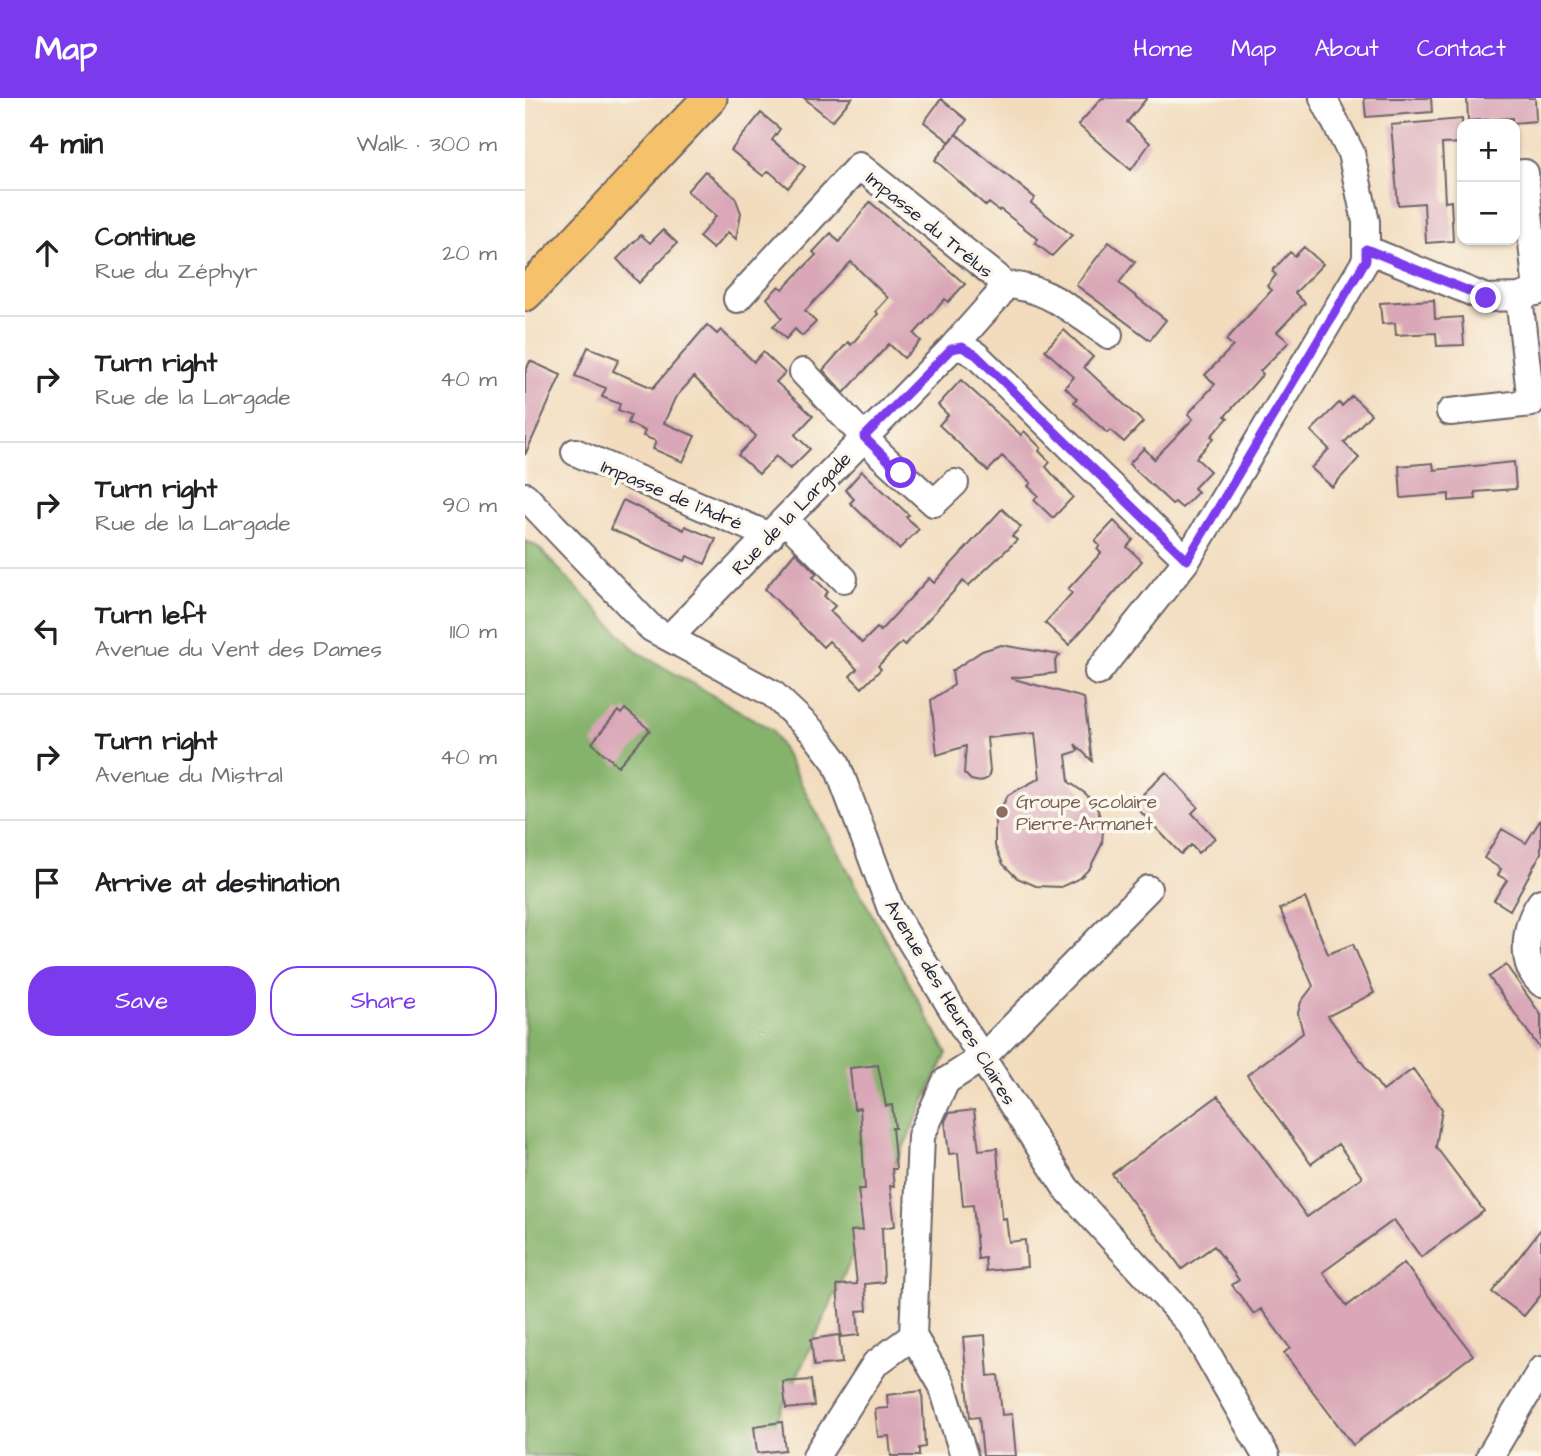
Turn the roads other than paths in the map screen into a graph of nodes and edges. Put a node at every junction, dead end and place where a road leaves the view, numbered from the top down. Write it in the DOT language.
graph roads {
  1 [pos="710,98"];
  2 [pos="1323,98"];
  3 [pos="1520,174"];
  4 [pos="635,175"];
  5 [pos="1366,249"];
  6 [pos="525,265"];
  7 [pos="1000,285"];
  8 [pos="525,293"];
  9 [pos="1532,293"];
  10 [pos="737,299"];
  11 [pos="1109,335"];
  12 [pos="951,349"];
  13 [pos="803,372"];
  14 [pos="1450,412"];
  15 [pos="864,437"];
  16 [pos="575,452"];
  17 [pos="954,483"];
  18 [pos="525,496"];
  19 [pos="778,528"];
  20 [pos="1187,560"];
  21 [pos="844,579"];
  22 [pos="670,637"];
  23 [pos="1098,672"];
  24 [pos="1148,889"];
  25 [pos="1541,901"];
  26 [pos="1541,983"];
  27 [pos="982,1058"];
  28 [pos="913,1336"];
  29 [pos="1541,1370"];
  30 [pos="816,1456"];
  31 [pos="964,1456"];
  32 [pos="1266,1456"];
  33 [pos="1490,1456"];
  1 -- 4 [label="main road"];
  2 -- 5 [label="street"];
  3 -- 9 [label="street"];
  4 -- 6 [label="main road"];
  4 -- 8 [label="main road"];
  5 -- 9 [label="street"];
  5 -- 20 [label="street"];
  7 -- 10 [label="street, Impasse du Trélus"];
  7 -- 11 [label="street"];
  7 -- 12 [label="street, Impasse du Trélus"];
  9 -- 14 [label="street"];
  12 -- 15 [label="street, Rue de la Largade"];
  12 -- 20 [label="street"];
  13 -- 15 [label="street"];
  15 -- 17 [label="street"];
  15 -- 19 [label="street, Rue de la Largade"];
  16 -- 19 [label="street, Impasse de l'Adré"];
  18 -- 22 [label="street, Avenue des Heures Claires"];
  19 -- 21 [label="street"];
  19 -- 22 [label="street, Rue de la Largade"];
  20 -- 23 [label="street"];
  22 -- 27 [label="street, Avenue des Heures Claires"];
  24 -- 27 [label="street"];
  25 -- 26 [label="street"];
  27 -- 28 [label="street"];
  27 -- 32 [label="street, Avenue des Heures Claires"];
  28 -- 30 [label="street"];
  28 -- 31 [label="street"];
  29 -- 33 [label="street"];
}
